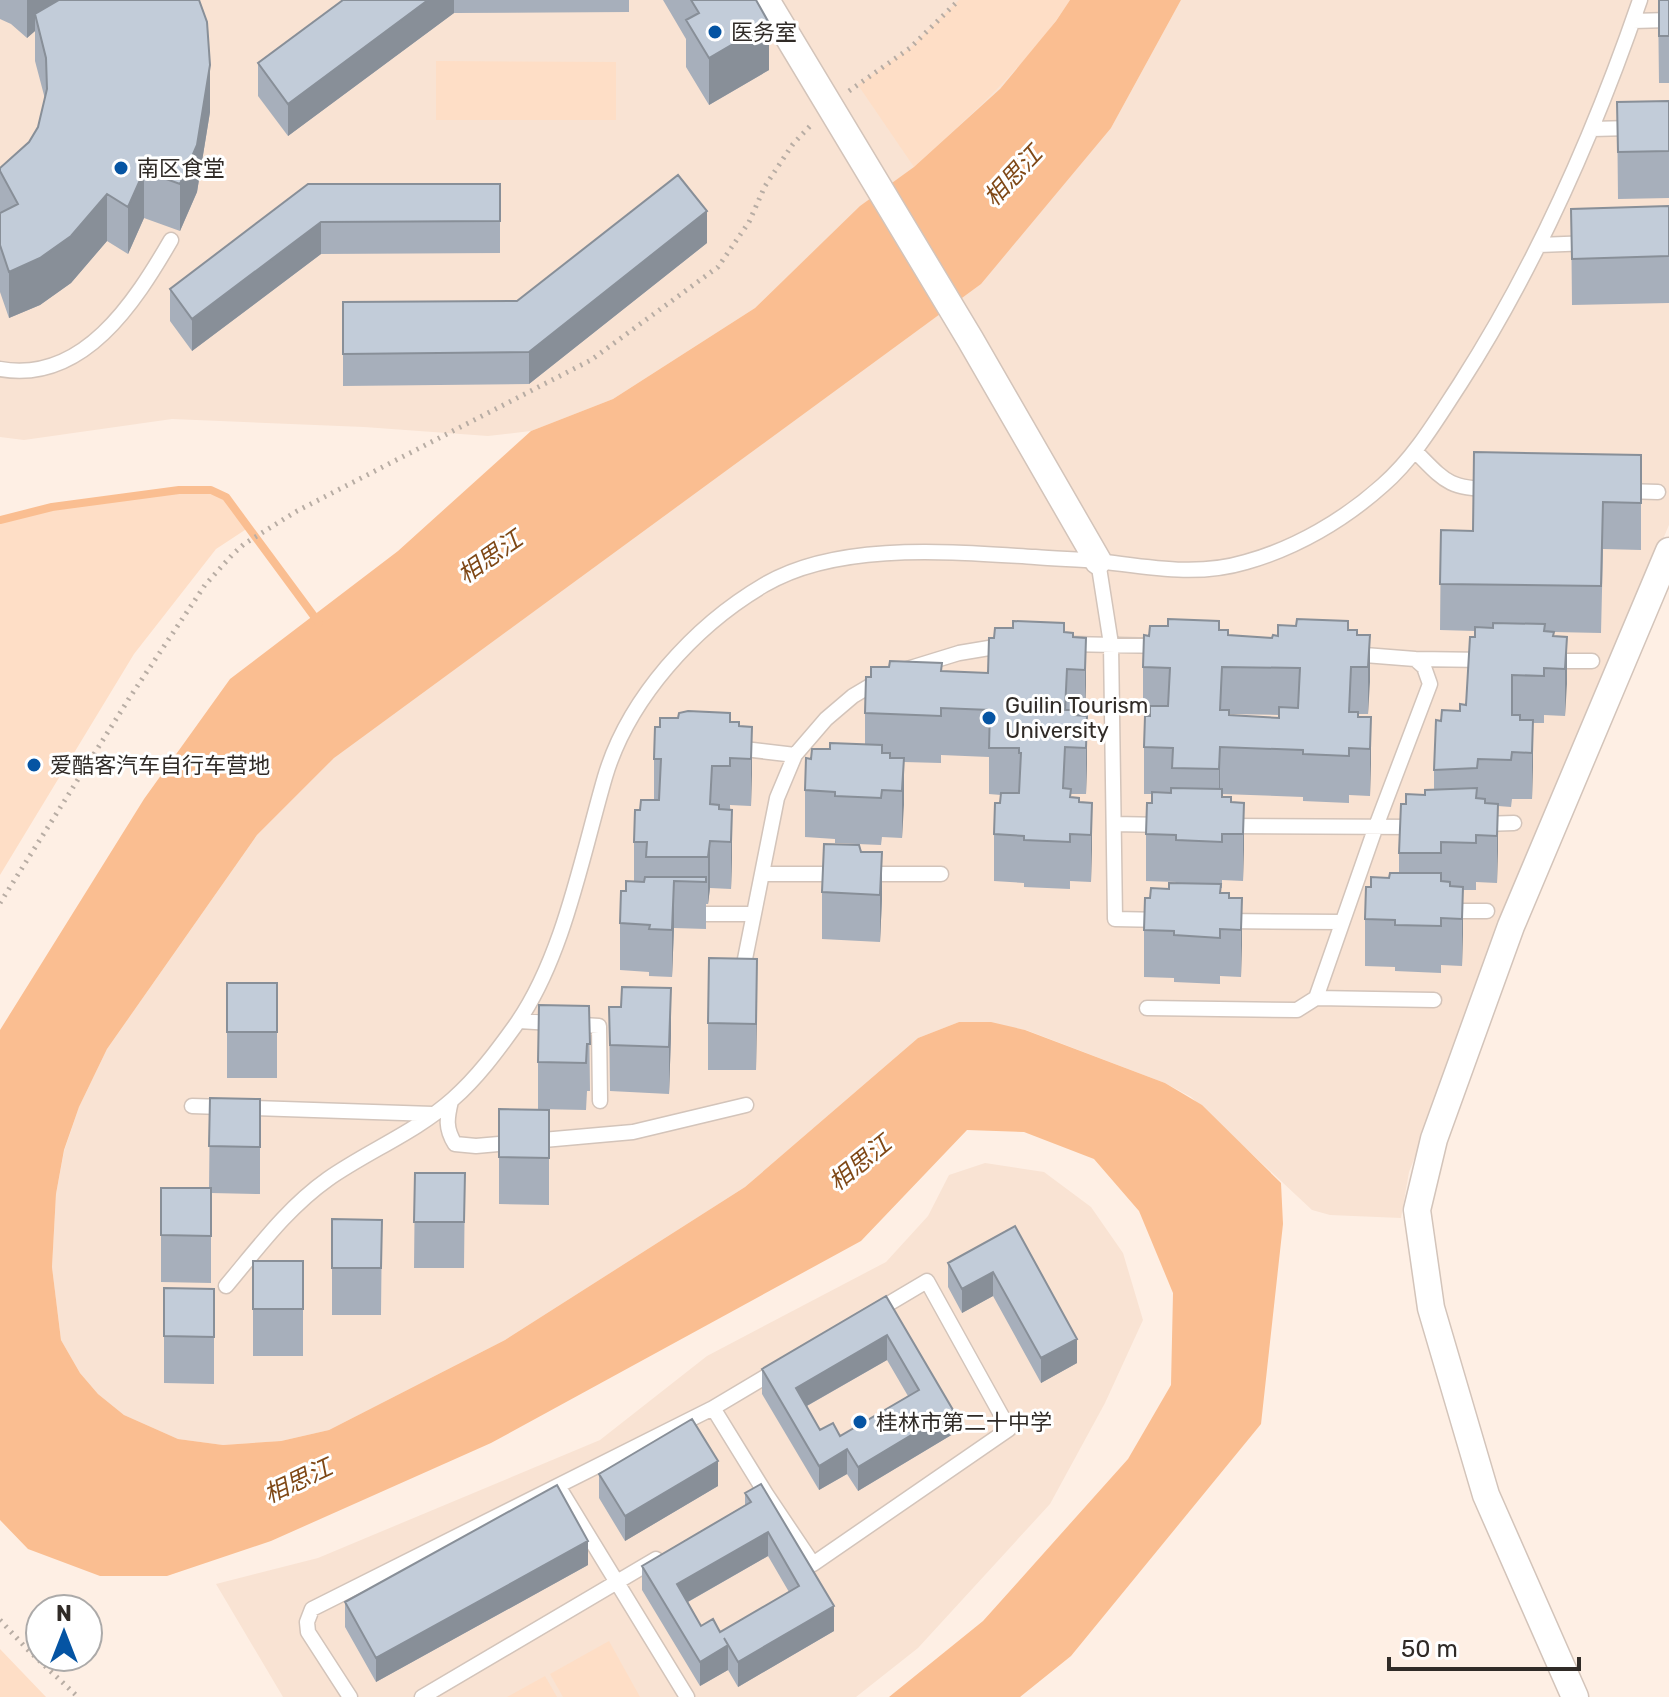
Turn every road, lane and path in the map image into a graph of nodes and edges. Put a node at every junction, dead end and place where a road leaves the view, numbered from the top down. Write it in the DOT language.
graph roads {
  1 [pos="766,0"];
  2 [pos="959,0"];
  3 [pos="1640,0"];
  4 [pos="1669,20"];
  5 [pos="1633,21"];
  6 [pos="858,85"];
  7 [pos="828,106"];
  8 [pos="1669,127"];
  9 [pos="1592,129"];
  10 [pos="171,240"];
  11 [pos="1611,243"];
  12 [pos="1539,245"];
  13 [pos="0,369"];
  14 [pos="1415,451"];
  15 [pos="1508,490"];
  16 [pos="1613,491"];
  17 [pos="1658,492"];
  18 [pos="1669,551"];
  19 [pos="1098,561"];
  20 [pos="1024,643"];
  21 [pos="1053,644"];
  22 [pos="1111,644"];
  23 [pos="1173,647"];
  24 [pos="1343,654"];
  25 [pos="1415,659"];
  26 [pos="1504,660"];
  27 [pos="1533,661"];
  28 [pos="1592,661"];
  29 [pos="718,747"];
  30 [pos="795,755"];
  31 [pos="1514,823"];
  32 [pos="1114,824"];
  33 [pos="1175,825"];
  34 [pos="1467,825"];
  35 [pos="1206,826"];
  36 [pos="1436,826"];
  37 [pos="1375,829"];
  38 [pos="762,874"];
  39 [pos="941,874"];
  40 [pos="0,903"];
  41 [pos="1362,910"];
  42 [pos="1425,910"];
  43 [pos="1487,911"];
  44 [pos="674,914"];
  45 [pos="754,914"];
  46 [pos="1344,916"];
  47 [pos="1176,920"];
  48 [pos="1206,921"];
  49 [pos="743,969"];
  50 [pos="1316,998"];
  51 [pos="1434,1000"];
  52 [pos="1147,1008"];
  53 [pos="519,1021"];
  54 [pos="451,1101"];
  55 [pos="600,1101"];
  56 [pos="746,1105"];
  57 [pos="192,1106"];
  58 [pos="433,1114"];
  59 [pos="226,1286"];
  60 [pos="713,1408"];
  61 [pos="558,1486"];
  62 [pos="766,1494"];
  63 [pos="752,1502"];
  64 [pos="671,1551"];
  65 [pos="617,1583"];
  66 [pos="0,1620"];
  67 [pos="78,1697"];
  68 [pos="350,1697"];
  69 [pos="422,1697"];
  70 [pos="687,1697"];
  71 [pos="1575,1697"];
  1 -- 7 [label="street"];
  2 -- 6 [label="path"];
  3 -- 5 [label="lane"];
  4 -- 5 [label="lane"];
  5 -- 9 [label="lane"];
  7 -- 19 [label="street"];
  7 -- 40 [label="path"];
  8 -- 9 [label="lane"];
  9 -- 12 [label="lane"];
  10 -- 13 [label="lane"];
  11 -- 12 [label="lane"];
  12 -- 14 [label="lane"];
  14 -- 15 [label="lane"];
  14 -- 19 [label="lane"];
  16 -- 17 [label="lane"];
  18 -- 71 [label="street"];
  19 -- 22 [label="lane"];
  19 -- 53 [label="lane"];
  20 -- 30 [label="lane"];
  21 -- 22 [label="lane"];
  22 -- 23 [label="lane"];
  22 -- 32 [label="lane"];
  24 -- 25 [label="lane"];
  25 -- 26 [label="lane"];
  25 -- 37 [label="lane"];
  27 -- 28 [label="lane"];
  29 -- 30 [label="lane"];
  30 -- 38 [label="lane"];
  31 -- 34 [label="lane"];
  32 -- 33 [label="lane"];
  32 -- 47 [label="lane"];
  35 -- 37 [label="lane"];
  36 -- 37 [label="lane"];
  37 -- 46 [label="lane"];
  38 -- 39 [label="lane"];
  38 -- 45 [label="lane"];
  41 -- 46 [label="lane"];
  42 -- 43 [label="lane"];
  44 -- 45 [label="lane"];
  45 -- 49 [label="lane"];
  46 -- 48 [label="lane"];
  46 -- 50 [label="lane"];
  50 -- 51 [label="lane"];
  50 -- 52 [label="lane"];
  53 -- 54 [label="lane"];
  53 -- 55 [label="lane"];
  54 -- 56 [label="lane"];
  54 -- 58 [label="lane"];
  57 -- 58 [label="lane"];
  58 -- 59 [label="lane"];
  60 -- 61 [label="lane"];
  60 -- 62 [label="lane"];
  60 -- 62 [label="lane"];
  61 -- 65 [label="lane"];
  61 -- 68 [label="lane"];
  62 -- 63 [label="lane"];
  64 -- 65 [label="lane"];
  65 -- 69 [label="lane"];
  65 -- 70 [label="lane"];
  66 -- 67 [label="path"];
}
